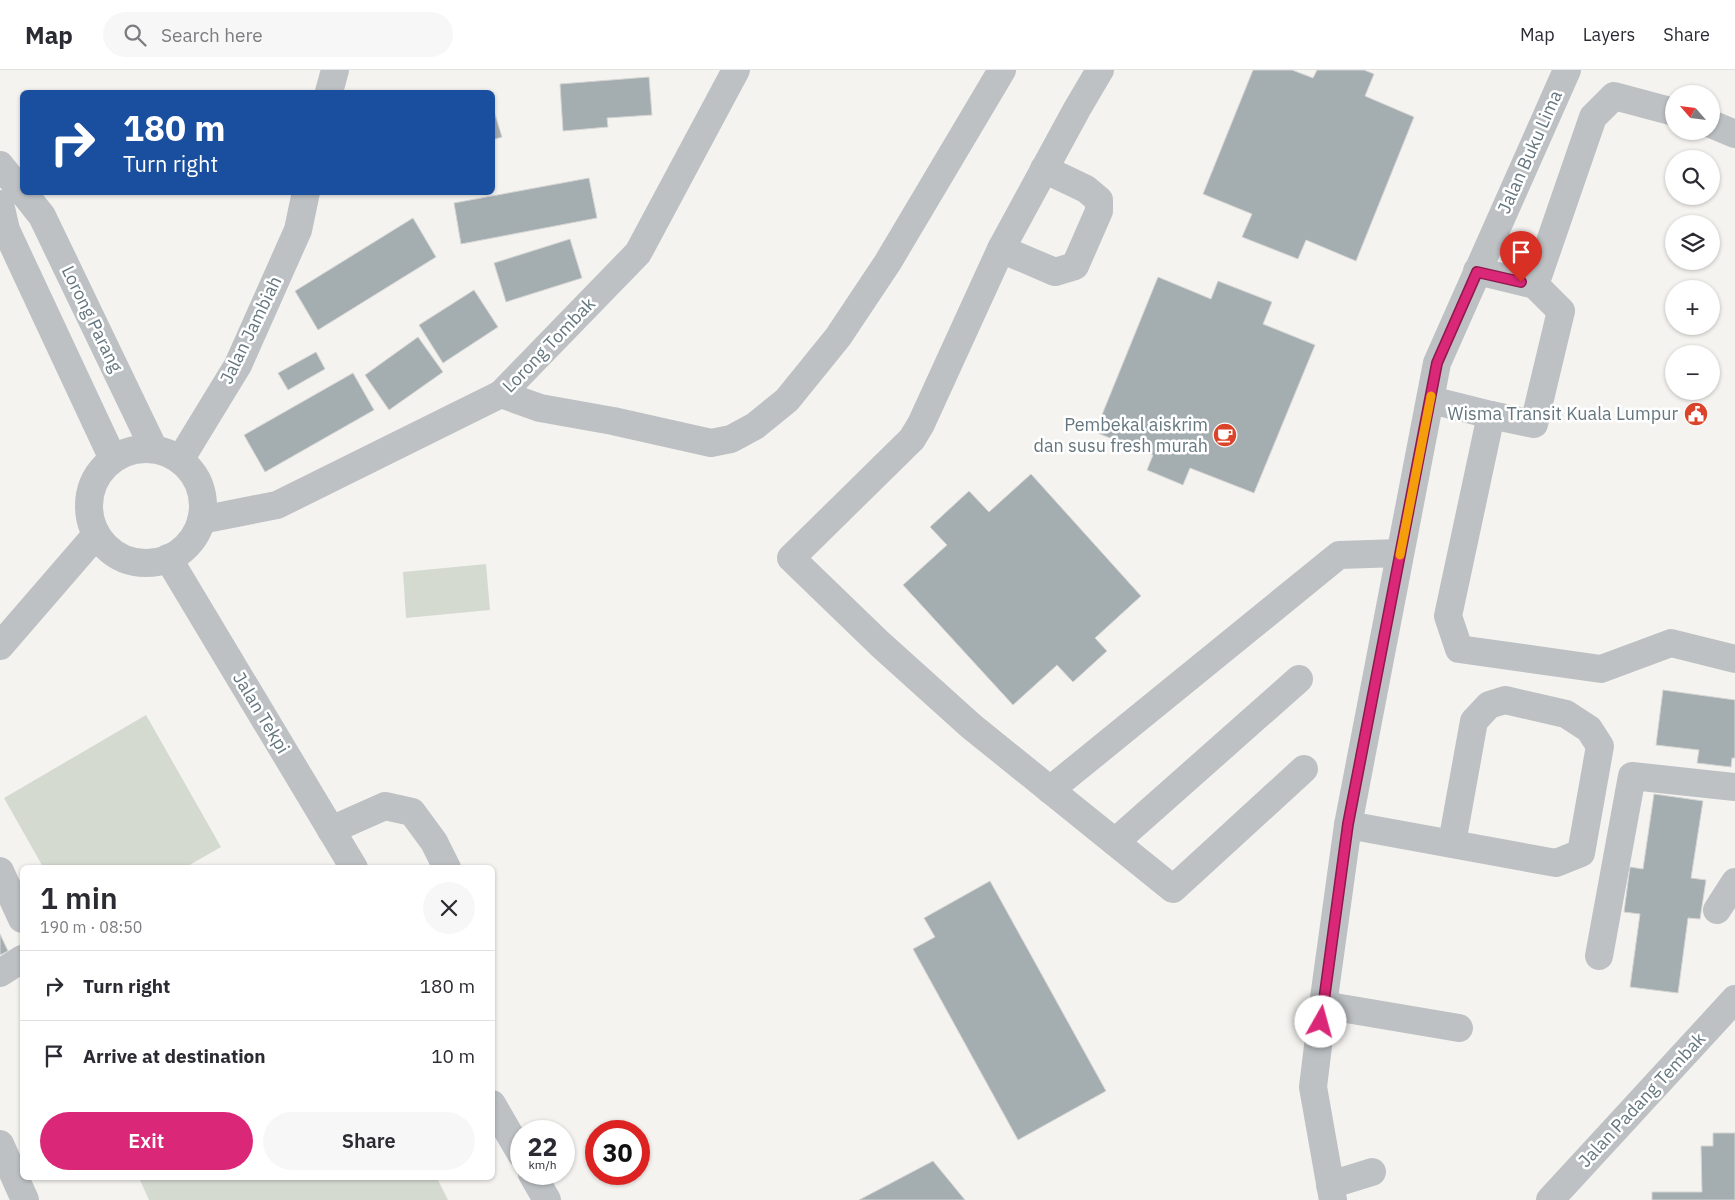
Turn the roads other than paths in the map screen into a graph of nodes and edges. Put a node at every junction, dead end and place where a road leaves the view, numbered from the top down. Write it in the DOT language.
graph roads {
  1 [pos="335,70"];
  2 [pos="736,70"];
  3 [pos="1002,70"];
  4 [pos="1100,70"];
  5 [pos="1567,70"];
  6 [pos="330,90"];
  7 [pos="1665,110"];
  8 [pos="1720,128"];
  9 [pos="1735,134"];
  10 [pos="0,165"];
  11 [pos="1044,169"];
  12 [pos="20,188"];
  13 [pos="25,195"];
  14 [pos="305,195"];
  15 [pos="0,204"];
  16 [pos="1001,249"];
  17 [pos="1477,272"];
  18 [pos="1535,286"];
  19 [pos="502,394"];
  20 [pos="1431,400"];
  21 [pos="1491,415"];
  22 [pos="154,449"];
  23 [pos="113,459"];
  24 [pos="180,460"];
  25 [pos="201,520"];
  26 [pos="96,535"];
  27 [pos="1400,553"];
  28 [pos="168,558"];
  29 [pos="0,646"];
  30 [pos="1735,659"];
  31 [pos="1299,679"];
  32 [pos="1304,769"];
  33 [pos="1735,787"];
  34 [pos="1050,790"];
  35 [pos="1348,824"];
  36 [pos="331,830"];
  37 [pos="1115,842"];
  38 [pos="1452,844"];
  39 [pos="352,865"];
  40 [pos="446,865"];
  41 [pos="0,871"];
  42 [pos="1735,882"];
  43 [pos="1717,910"];
  44 [pos="20,915"];
  45 [pos="1599,956"];
  46 [pos="20,960"];
  47 [pos="0,973"];
  48 [pos="1735,1000"];
  49 [pos="1323,1005"];
  50 [pos="1459,1028"];
  51 [pos="495,1109"];
  52 [pos="510,1135"];
  53 [pos="0,1144"];
  54 [pos="1372,1172"];
  55 [pos="539,1185"];
  56 [pos="1332,1193"];
  57 [pos="25,1200"];
  58 [pos="548,1200"];
  59 [pos="1550,1200"];
  1 -- 6 [label="street"];
  2 -- 19 [label="street, Lorong Tombak"];
  3 -- 19 [label="street"];
  4 -- 11 [label="street"];
  5 -- 17 [label="street, Jalan Buku Lima"];
  7 -- 18 [label="street"];
  8 -- 9 [label="street"];
  10 -- 12 [label="street, Lorong Parang"];
  11 -- 16 [label="street"];
  11 -- 16 [label="street"];
  13 -- 22 [label="street, Lorong Parang"];
  14 -- 24 [label="street, Jalan Jambiah"];
  15 -- 23 [label="street"];
  16 -- 34 [label="street"];
  17 -- 18 [label="street"];
  17 -- 20 [label="street, Jalan Buku Lima"];
  18 -- 21 [label="street"];
  19 -- 25 [label="street, Lorong Tombak"];
  20 -- 21 [label="street"];
  20 -- 27 [label="street, Jalan Buku Lima"];
  21 -- 30 [label="street"];
  22 -- 23 [label="street"];
  22 -- 24 [label="street"];
  23 -- 26 [label="street"];
  24 -- 25 [label="street"];
  25 -- 28 [label="street"];
  26 -- 28 [label="street"];
  26 -- 29 [label="street"];
  27 -- 34 [label="street"];
  27 -- 35 [label="street, Jalan Buku Lima"];
  28 -- 36 [label="street, Jalan Tekpi"];
  31 -- 37 [label="street"];
  32 -- 37 [label="street"];
  33 -- 45 [label="street"];
  34 -- 37 [label="street"];
  35 -- 38 [label="street"];
  35 -- 49 [label="street, Jalan Buku Lima"];
  36 -- 39 [label="street, Jalan Tekpi"];
  36 -- 40 [label="street"];
  38 -- 38 [label="street"];
  41 -- 44 [label="street"];
  42 -- 43 [label="street"];
  46 -- 47 [label="street"];
  48 -- 59 [label="street, Jalan Padang Tembak"];
  49 -- 50 [label="street"];
  49 -- 56 [label="street, Jalan Buku Lima"];
  51 -- 52 [label="street"];
  53 -- 57 [label="street"];
  54 -- 56 [label="street"];
  55 -- 58 [label="street"];
}
